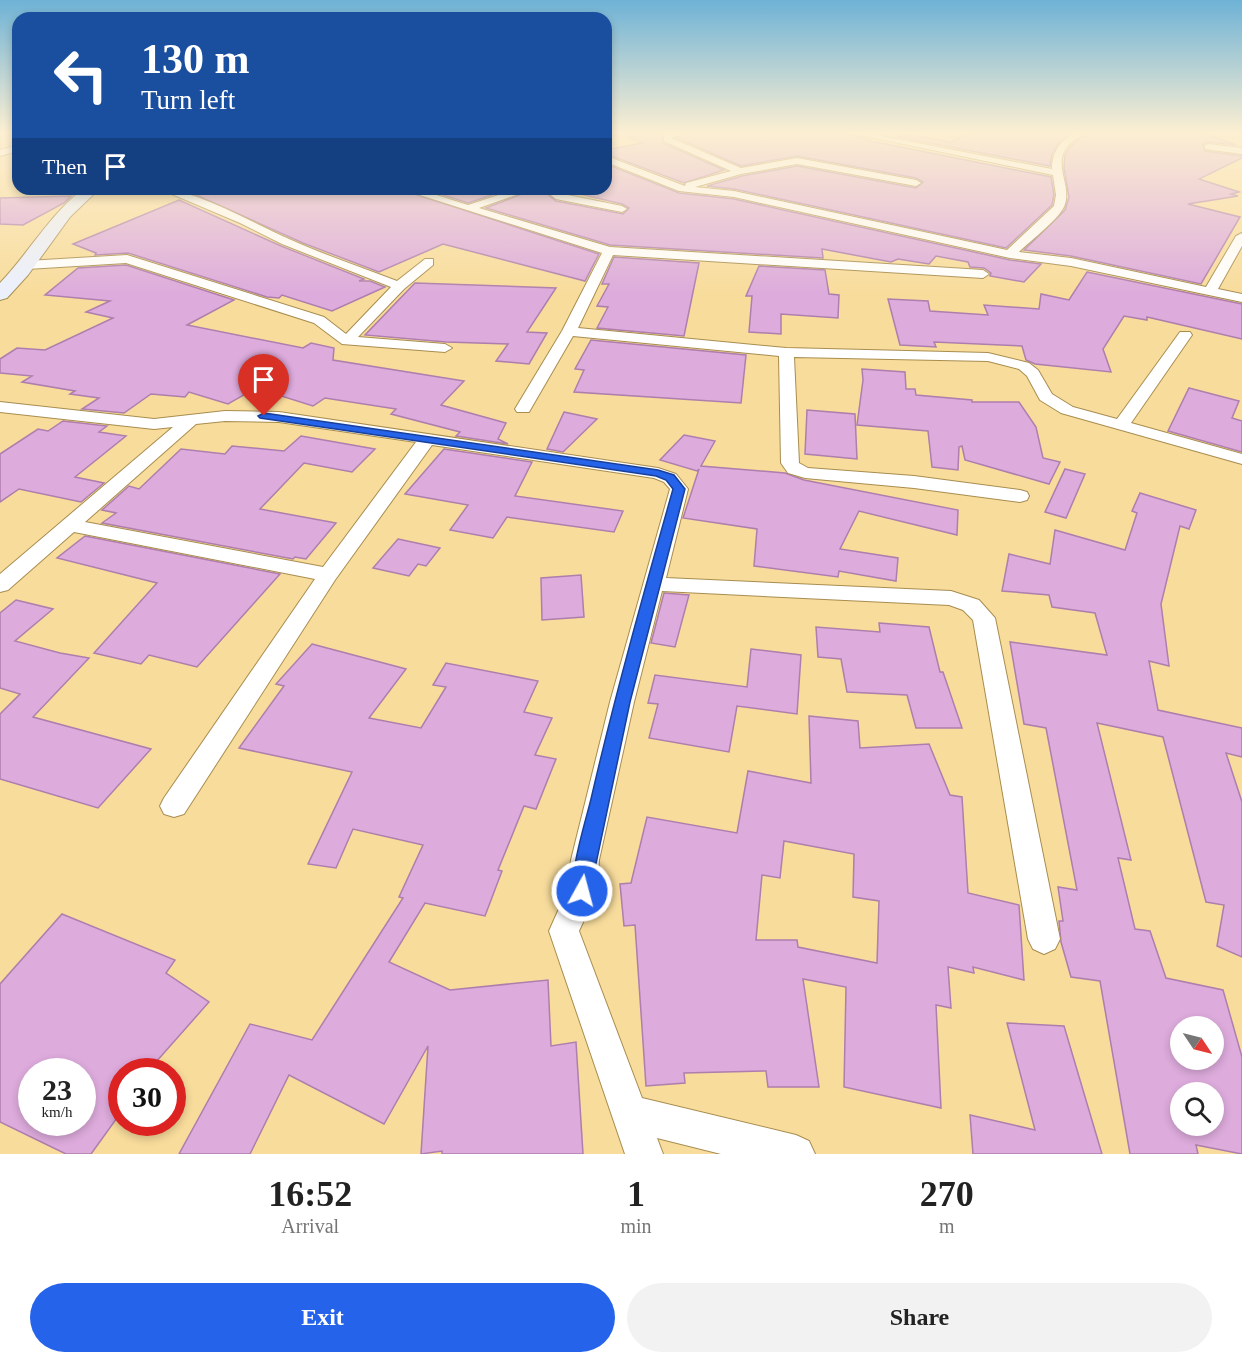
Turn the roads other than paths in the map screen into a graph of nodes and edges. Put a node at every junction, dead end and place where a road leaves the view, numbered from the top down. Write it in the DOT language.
graph roads {
  1 [pos="676,187"];
  2 [pos="683,187"];
  3 [pos="1059,187"];
  4 [pos="679,188"];
  5 [pos="84,195"];
  6 [pos="180,195"];
  7 [pos="426,195"];
  8 [pos="509,195"];
  9 [pos="557,195"];
  10 [pos="468,208"];
  11 [pos="622,209"];
  12 [pos="1242,236"];
  13 [pos="609,250"];
  14 [pos="1010,254"];
  15 [pos="429,262"];
  16 [pos="27,265"];
  17 [pos="983,274"];
  18 [pos="4,286"];
  19 [pos="399,286"];
  20 [pos="1210,291"];
  21 [pos="1242,298"];
  22 [pos="569,331"];
  23 [pos="1185,335"];
  24 [pos="347,340"];
  25 [pos="445,348"];
  26 [pos="786,352"];
  27 [pos="0,407"];
  28 [pos="523,409"];
  29 [pos="189,422"];
  30 [pos="1121,425"];
  31 [pos="428,440"];
  32 [pos="1242,459"];
  33 [pos="1020,496"];
  34 [pos="70,525"];
  35 [pos="328,575"];
  36 [pos="653,584"];
  37 [pos="0,585"];
  38 [pos="174,806"];
  39 [pos="1044,939"];
  40 [pos="628,1113"];
  41 [pos="644,1154"];
  42 [pos="796,1154"];
  1 -- 4 [label="street"];
  2 -- 4 [label="street"];
  3 -- 14 [label="street"];
  4 -- 14 [label="street"];
  5 -- 16 [label="main road"];
  6 -- 19 [label="street"];
  7 -- 10 [label="street"];
  8 -- 10 [label="street"];
  9 -- 11 [label="street"];
  10 -- 13 [label="street"];
  12 -- 20 [label="street"];
  13 -- 17 [label="street"];
  13 -- 22 [label="street"];
  14 -- 20 [label="street"];
  15 -- 19 [label="street"];
  16 -- 18 [label="main road"];
  16 -- 24 [label="street"];
  19 -- 24 [label="street"];
  20 -- 21 [label="street"];
  22 -- 26 [label="street"];
  22 -- 28 [label="street"];
  23 -- 30 [label="street"];
  24 -- 25 [label="street"];
  26 -- 30 [label="street"];
  26 -- 33 [label="street"];
  27 -- 29 [label="street"];
  29 -- 31 [label="street"];
  29 -- 34 [label="street"];
  30 -- 32 [label="street"];
  31 -- 35 [label="street"];
  31 -- 36 [label="street"];
  34 -- 35 [label="street"];
  34 -- 37 [label="street"];
  35 -- 38 [label="street"];
  36 -- 39 [label="street"];
  36 -- 40 [label="street"];
  40 -- 41 [label="street"];
  40 -- 42 [label="street"];
}
